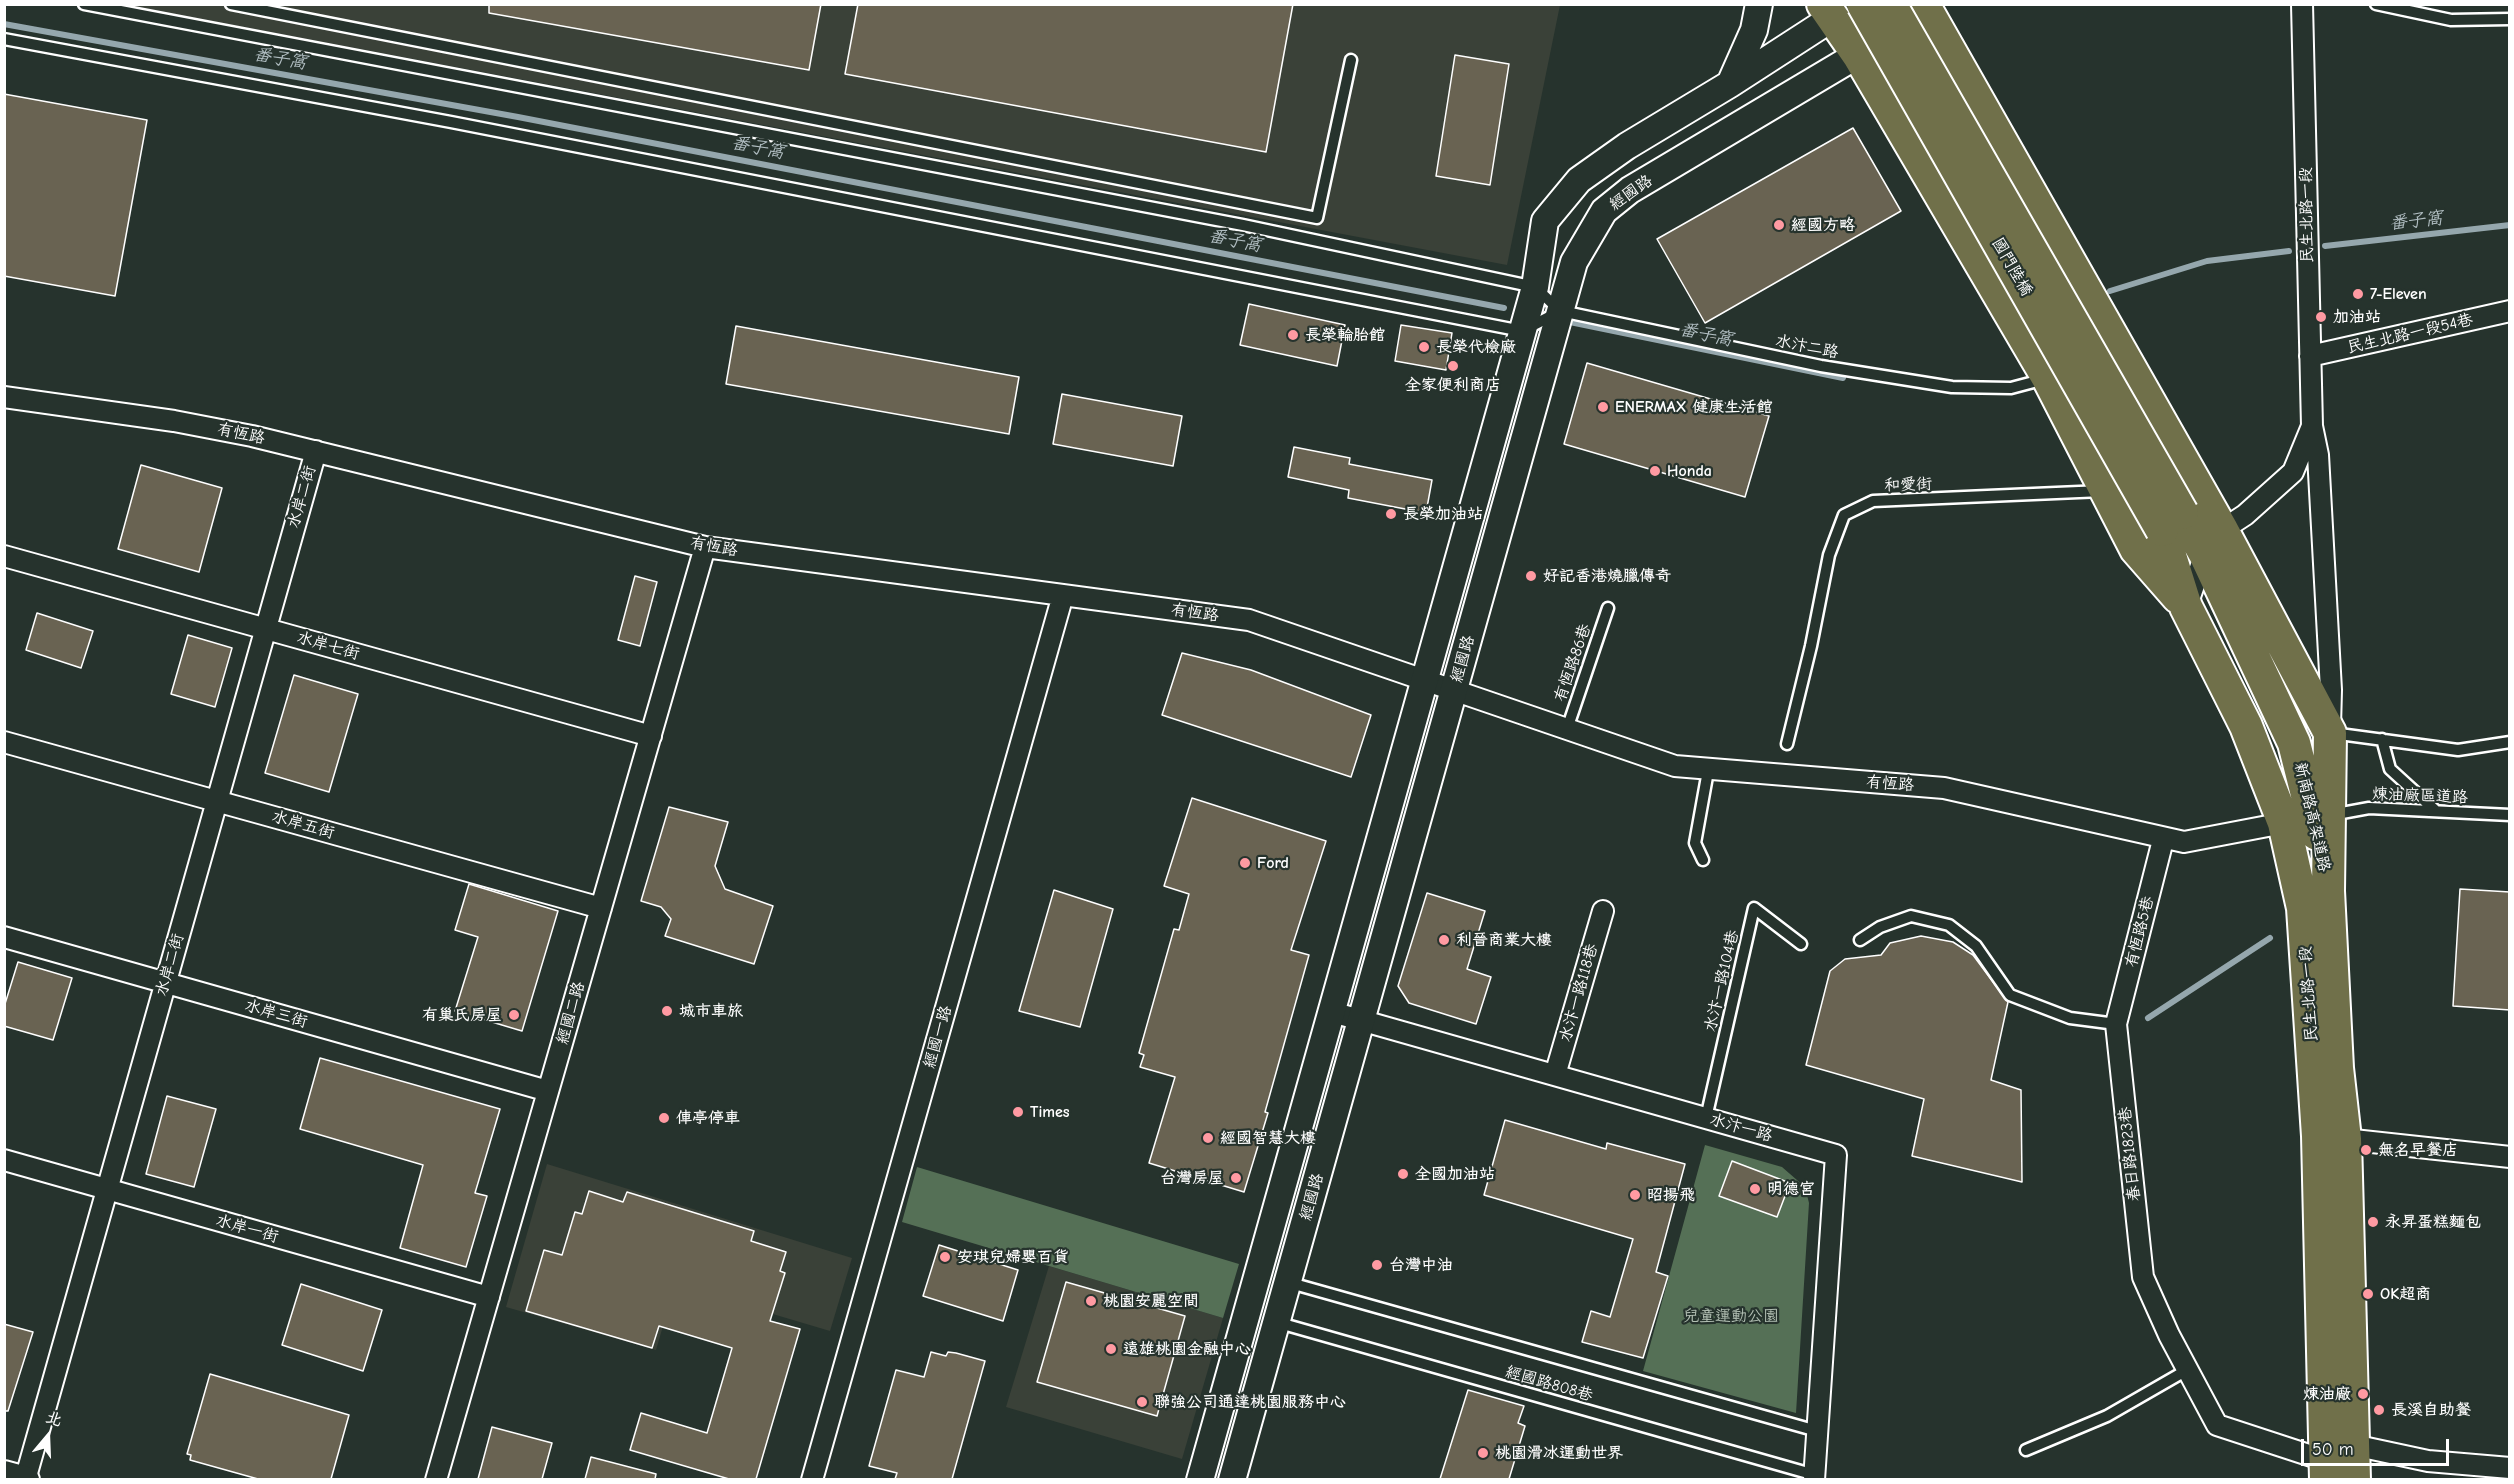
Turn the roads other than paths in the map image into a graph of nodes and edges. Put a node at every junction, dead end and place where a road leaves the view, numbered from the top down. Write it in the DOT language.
graph roads {
  1 [pos="84,4"];
  2 [pos="231,4"];
  3 [pos="1759,4"];
  4 [pos="1863,4"];
  5 [pos="1890,4"];
  6 [pos="2302,4"];
  7 [pos="2376,4"];
  8 [pos="1924,6"];
  9 [pos="1827,11"];
  10 [pos="2510,19"];
  11 [pos="4,39"];
  12 [pos="1858,56"];
  13 [pos="1351,60"];
  14 [pos="1730,84"];
  15 [pos="1535,287"];
  16 [pos="1561,311"];
  17 [pos="2510,311"];
  18 [pos="1522,332"];
  19 [pos="2310,356"];
  20 [pos="2048,378"];
  21 [pos="4,397"];
  22 [pos="2312,426"];
  23 [pos="316,451"];
  24 [pos="2104,491"];
  25 [pos="2172,521"];
  26 [pos="2213,542"];
  27 [pos="705,547"];
  28 [pos="4,556"];
  29 [pos="1063,595"];
  30 [pos="2186,607"];
  31 [pos="1608,608"];
  32 [pos="265,629"];
  33 [pos="1424,680"];
  34 [pos="1454,690"];
  35 [pos="1567,729"];
  36 [pos="2330,733"];
  37 [pos="651,736"];
  38 [pos="2382,739"];
  39 [pos="4,742"];
  40 [pos="2510,742"];
  41 [pos="2294,743"];
  42 [pos="1787,744"];
  43 [pos="2256,752"];
  44 [pos="1708,771"];
  45 [pos="217,801"];
  46 [pos="2437,811"];
  47 [pos="2510,815"];
  48 [pos="2322,816"];
  49 [pos="2284,823"];
  50 [pos="2163,840"];
  51 [pos="1703,860"];
  52 [pos="2328,891"];
  53 [pos="601,908"];
  54 [pos="1603,911"];
  55 [pos="4,937"];
  56 [pos="1860,940"];
  57 [pos="1801,944"];
  58 [pos="165,983"];
  59 [pos="1332,1012"];
  60 [pos="1362,1020"];
  61 [pos="2116,1024"];
  62 [pos="1555,1075"];
  63 [pos="548,1091"];
  64 [pos="1706,1118"];
  65 [pos="2331,1137"];
  66 [pos="2510,1157"];
  67 [pos="4,1160"];
  68 [pos="107,1190"];
  69 [pos="1287,1282"];
  70 [pos="489,1297"];
  71 [pos="1276,1322"];
  72 [pos="2187,1370"];
  73 [pos="1817,1431"];
  74 [pos="2026,1450"];
  75 [pos="2340,1462"];
  76 [pos="2510,1468"];
  77 [pos="4,1474"];
  78 [pos="1814,1477"];
  79 [pos="25,1479"];
  80 [pos="436,1479"];
  81 [pos="812,1479"];
  82 [pos="1200,1479"];
  83 [pos="1232,1479"];
  1 -- 15 [label="lane"];
  2 -- 13 [label="lane"];
  3 -- 14 [label="street"];
  4 -- 25 [label="main road, 國門陸橋, bridge"];
  5 -- 25 [label="main road, 國門陸橋, bridge"];
  6 -- 19 [label="street, 民生北路一段"];
  7 -- 10 [label="lane"];
  8 -- 12 [label="street, 經國路"];
  8 -- 26 [label="main road"];
  9 -- 12 [label="main road"];
  9 -- 14 [label="street, 經國路"];
  11 -- 18 [label="lane"];
  12 -- 16 [label="street, 經國路"];
  12 -- 20 [label="main road"];
  14 -- 15 [label="street, 經國路"];
  15 -- 16 [label="lane"];
  15 -- 18 [label="street, 經國路"];
  16 -- 18 [label="lane"];
  16 -- 20 [label="lane, 水汴二路"];
  16 -- 34 [label="street, 經國路"];
  17 -- 19 [label="street, 民生北路一段54巷"];
  18 -- 33 [label="street, 經國路"];
  19 -- 22 [label="street, 民生北路一段"];
  20 -- 24 [label="main road"];
  21 -- 23 [label="street, 有恆路"];
  22 -- 26 [label="street, 民生北路一段"];
  22 -- 36 [label="street, 民生北路一段"];
  23 -- 27 [label="street, 有恆路"];
  23 -- 32 [label="street, 水岸二街"];
  24 -- 30 [label="main road"];
  24 -- 42 [label="lane, 和愛街"];
  25 -- 26 [label="main road"];
  25 -- 30 [label="main road"];
  26 -- 30 [label="street"];
  26 -- 36 [label="main road"];
  26 -- 41 [label="main road"];
  27 -- 29 [label="street, 有恆路"];
  27 -- 37 [label="street, 經國二路"];
  28 -- 32 [label="street, 水岸七街"];
  29 -- 33 [label="street, 有恆路"];
  29 -- 81 [label="street, 經國一路"];
  30 -- 43 [label="main road, 民生北路一段"];
  31 -- 35 [label="lane, 有恆路86巷"];
  32 -- 37 [label="street, 水岸七街"];
  32 -- 45 [label="street, 水岸二街"];
  33 -- 34 [label="street, 有恆路"];
  33 -- 59 [label="street, 經國路"];
  34 -- 35 [label="street, 有恆路"];
  34 -- 60 [label="street, 經國路"];
  35 -- 44 [label="street, 有恆路"];
  36 -- 38 [label="lane"];
  36 -- 41 [label="main road"];
  36 -- 48 [label="main road"];
  37 -- 53 [label="street, 經國二路"];
  38 -- 40 [label="lane"];
  38 -- 46 [label="lane"];
  39 -- 45 [label="street, 水岸五街"];
  41 -- 43 [label="main road"];
  41 -- 48 [label="main road, 新南路高架道路"];
  43 -- 49 [label="main road, 民生北路一段"];
  44 -- 50 [label="street, 有恆路"];
  44 -- 51 [label="lane"];
  45 -- 53 [label="street, 水岸五街"];
  45 -- 58 [label="street, 水岸二街"];
  46 -- 47 [label="lane, 煉油廠區道路"];
  46 -- 48 [label="lane, 煉油廠區道路"];
  48 -- 49 [label="street, 有恆路"];
  48 -- 52 [label="main road, 新南路高架道路"];
  49 -- 50 [label="street, 有恆路"];
  49 -- 65 [label="main road, 民生北路一段"];
  50 -- 61 [label="street, 有恆路5巷"];
  52 -- 65 [label="main road, 民生北路一段"];
  53 -- 63 [label="street, 經國二路"];
  54 -- 62 [label="street, 水汴一路118巷"];
  55 -- 58 [label="street, 水岸三街"];
  56 -- 61 [label="lane"];
  57 -- 64 [label="lane, 水汴一路104巷"];
  58 -- 63 [label="street, 水岸三街"];
  58 -- 68 [label="street, 水岸二街"];
  59 -- 60 [label="street, 水汴一路"];
  59 -- 82 [label="street, 經國路"];
  60 -- 62 [label="street, 水汴一路"];
  60 -- 69 [label="street, 經國路"];
  61 -- 72 [label="street, 春日路1823巷"];
  62 -- 64 [label="street, 水汴一路"];
  63 -- 70 [label="street, 經國二路"];
  64 -- 73 [label="street, 水汴一路"];
  65 -- 66 [label="street"];
  65 -- 75 [label="main road, 民生北路一段"];
  67 -- 68 [label="street, 水岸一街"];
  68 -- 70 [label="street, 水岸一街"];
  68 -- 79 [label="street, 水岸二街"];
  69 -- 71 [label="street, 經國路"];
  69 -- 73 [label="lane, 經國路808巷"];
  70 -- 80 [label="street, 經國二路"];
  71 -- 78 [label="lane, 經國路808巷"];
  71 -- 83 [label="street, 經國路"];
  72 -- 74 [label="lane"];
  72 -- 75 [label="street, 春日路1823巷"];
  73 -- 78 [label="street, 水汴一路"];
  75 -- 76 [label="street, 春日路1823巷"];
  77 -- 79 [label="street"];
}
